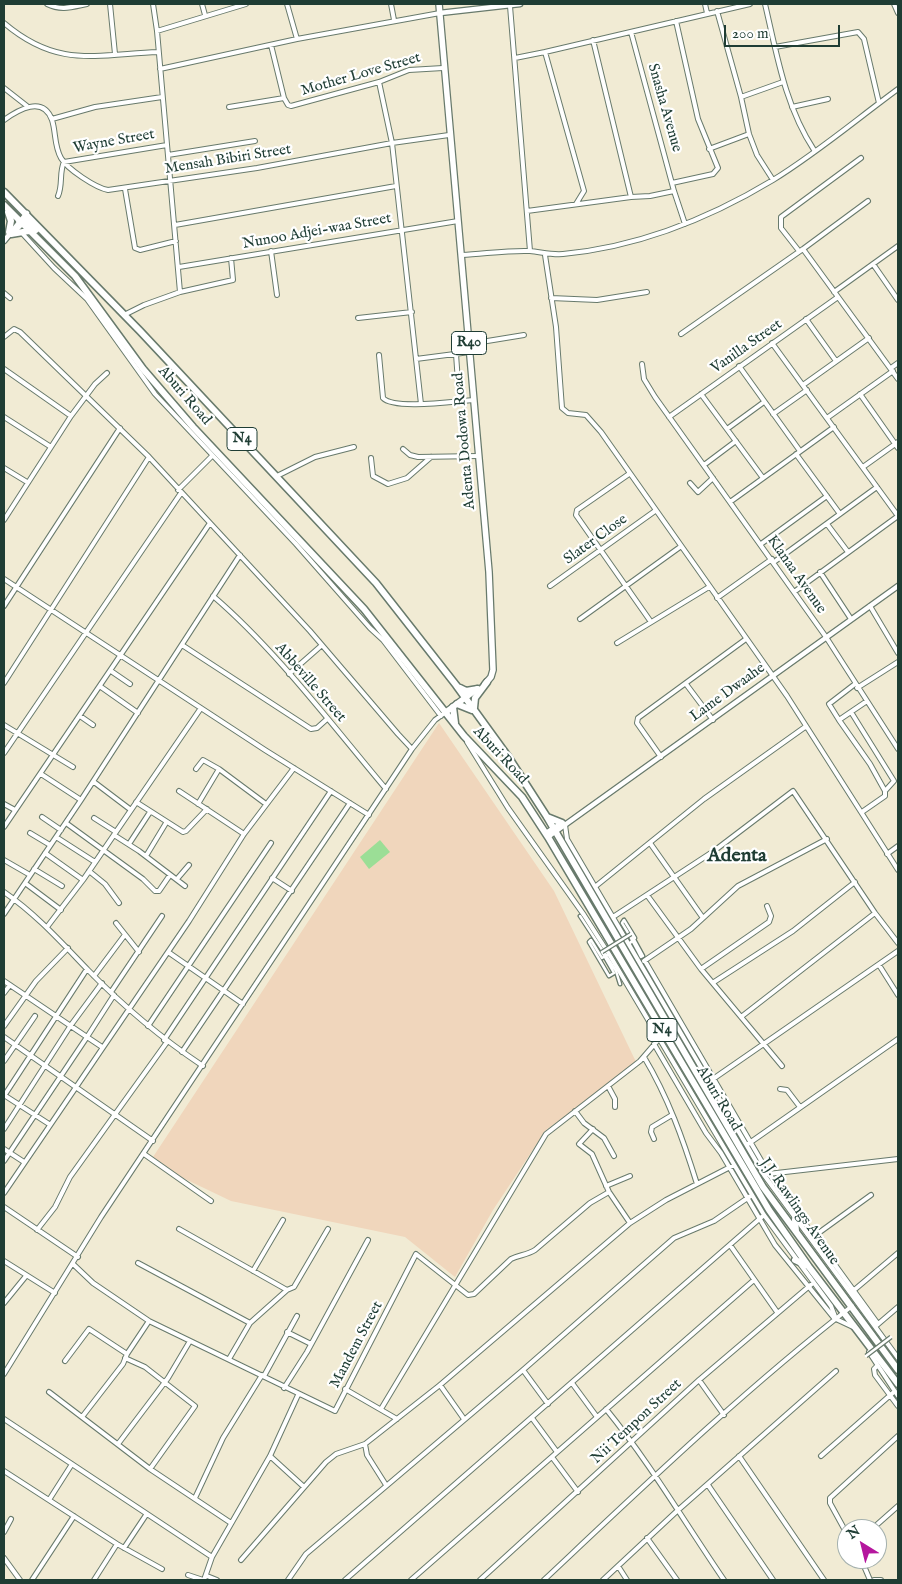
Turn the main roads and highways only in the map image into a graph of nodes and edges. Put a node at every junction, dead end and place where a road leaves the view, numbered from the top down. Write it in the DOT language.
graph roads {
  1 [pos="439,4"];
  2 [pos="4,192"];
  3 [pos="5,207"];
  4 [pos="25,219"];
  5 [pos="29,231"];
  6 [pos="488,682"];
  7 [pos="456,684"];
  8 [pos="478,689"];
  9 [pos="465,698"];
  10 [pos="455,706"];
  11 [pos="475,712"];
  12 [pos="443,714"];
  13 [pos="457,726"];
  14 [pos="547,817"];
  15 [pos="564,824"];
  16 [pos="795,1220"];
  17 [pos="796,1232"];
  18 [pos="795,1260"];
  19 [pos="809,1267"];
  20 [pos="849,1309"];
  21 [pos="898,1370"];
  22 [pos="898,1384"];
  1 -- 6 [label="main road, Adenta Dodowa Road / R40"];
  2 -- 4 [label="highway, Aburi Road / N4"];
  3 -- 4 [label="highway, Aburi Road / N4"];
  3 -- 5 [label="highway"];
  4 -- 5 [label="highway, Aburi Road / N4"];
  4 -- 7 [label="highway, Aburi Road / N4"];
  5 -- 12 [label="highway, Aburi Road / N4"];
  6 -- 8 [label="main road"];
  6 -- 11 [label="highway"];
  7 -- 8 [label="highway"];
  7 -- 9 [label="highway, Aburi Road / N4"];
  8 -- 9 [label="main road"];
  9 -- 10 [label="main road"];
  9 -- 11 [label="highway, N4"];
  10 -- 11 [label="highway"];
  10 -- 12 [label="main road"];
  10 -- 13 [label="highway"];
  11 -- 14 [label="highway, N4"];
  12 -- 13 [label="highway, Aburi Road / N4"];
  13 -- 19 [label="highway, Aburi Road / N4"];
  14 -- 15 [label="highway"];
  14 -- 17 [label="highway, J.J. Rawlings Avenue / N4"];
  16 -- 17 [label="highway"];
  17 -- 20 [label="highway, J.J. Rawlings Avenue / N4"];
  18 -- 19 [label="highway"];
  19 -- 20 [label="highway, Aburi Road / N4"];
  20 -- 21 [label="highway, J.J. Rawlings Avenue / N4"];
  20 -- 22 [label="highway, Aburi Road / N4"];
}
